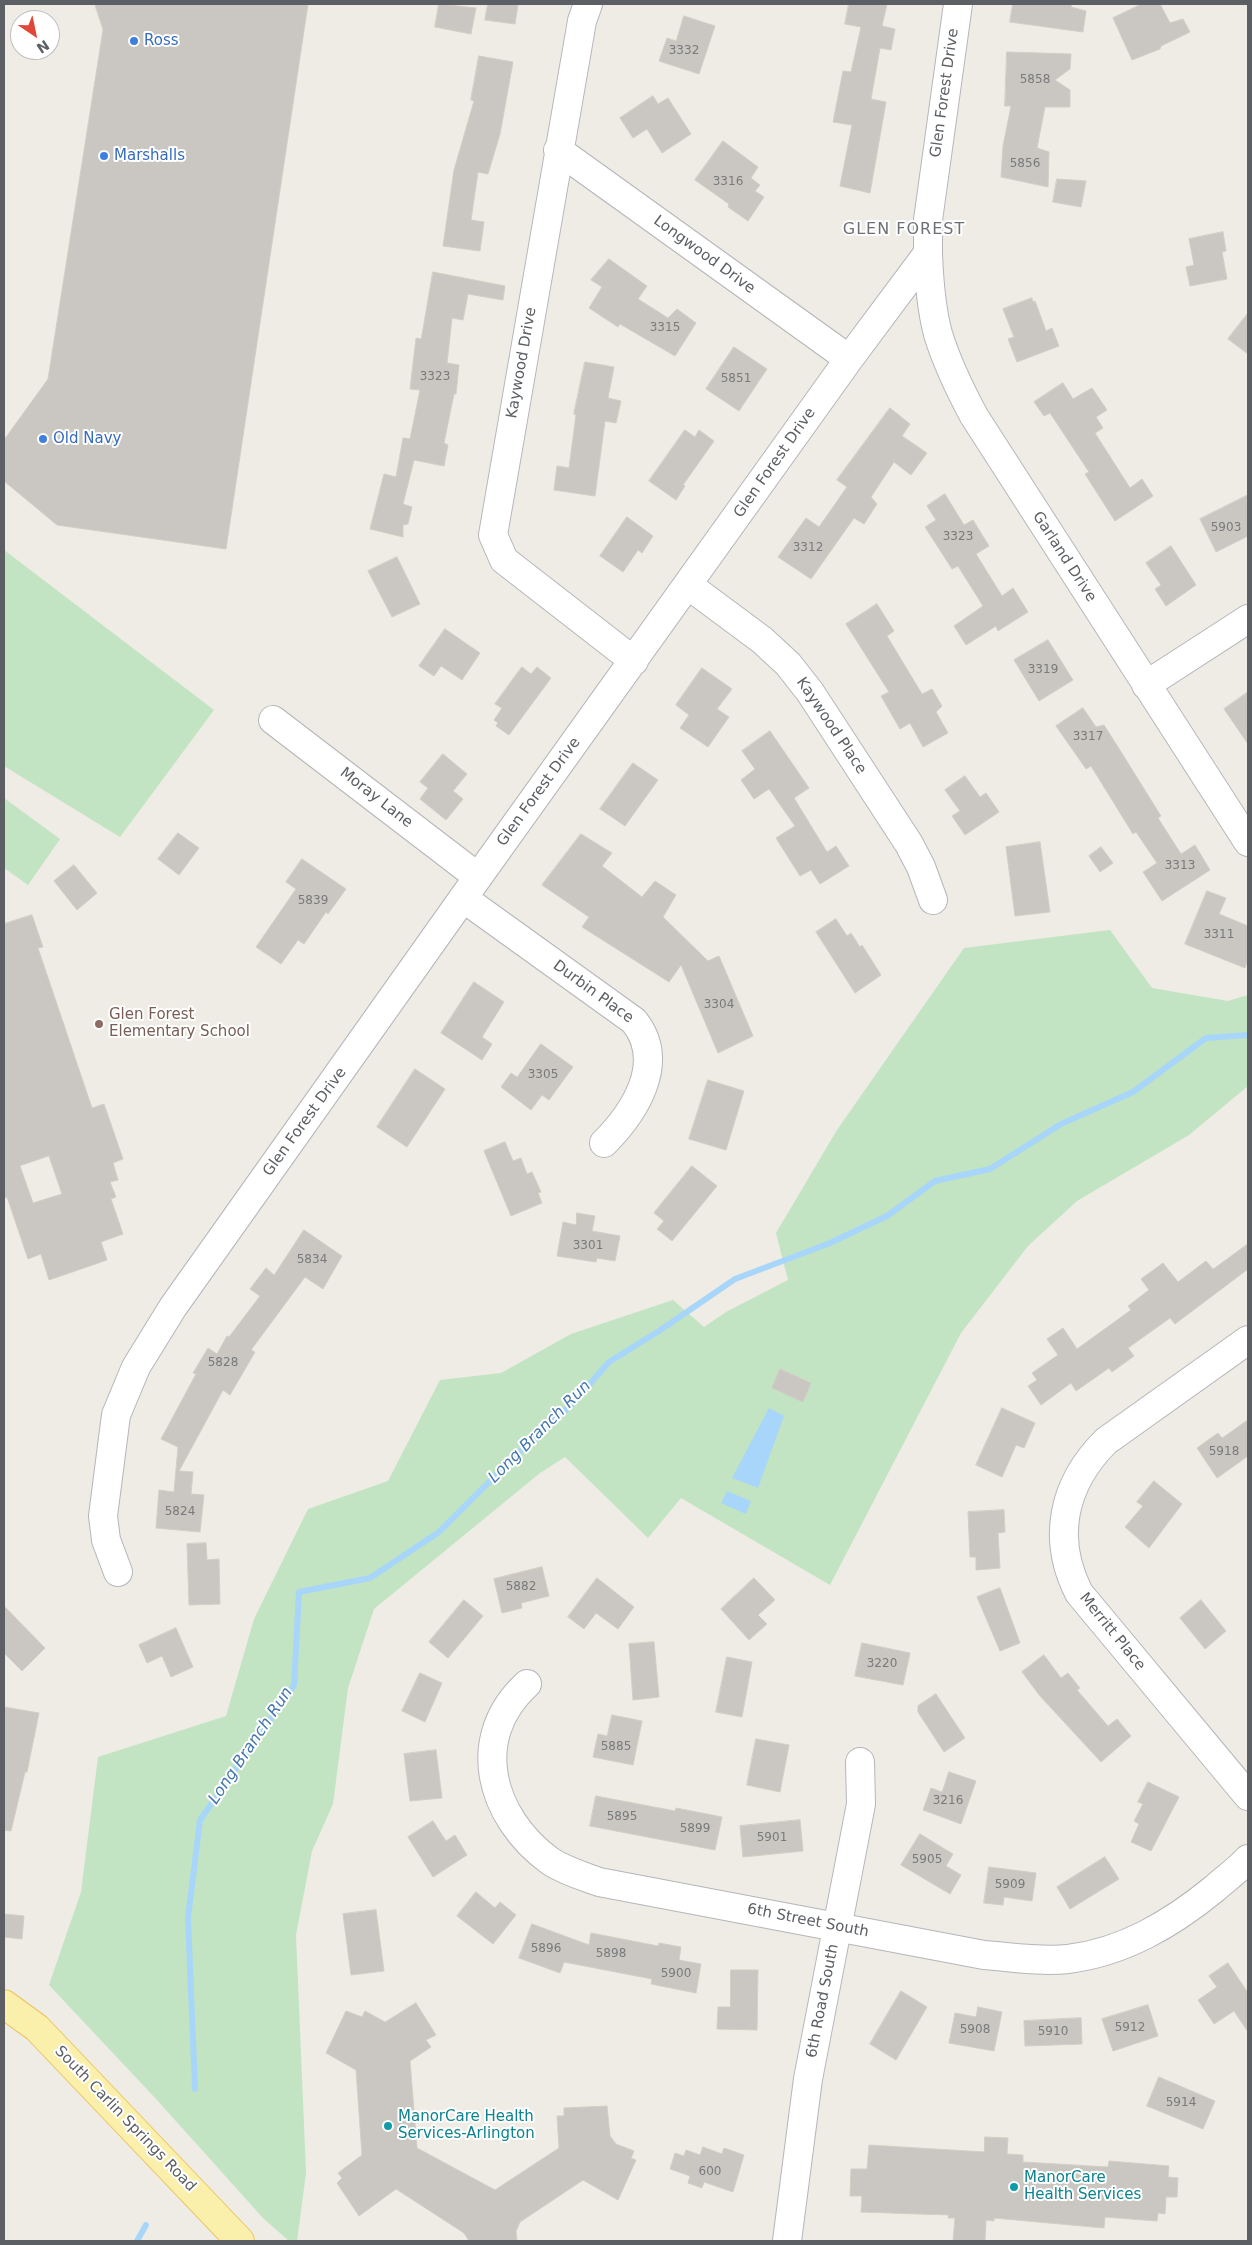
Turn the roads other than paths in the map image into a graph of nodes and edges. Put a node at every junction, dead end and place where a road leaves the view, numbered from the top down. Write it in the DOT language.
graph roads {
  1 [pos="588,4"];
  2 [pos="958,4"];
  3 [pos="558,150"];
  4 [pos="928,253"];
  5 [pos="849,359"];
  6 [pos="688,585"];
  7 [pos="1248,618"];
  8 [pos="634,661"];
  9 [pos="1146,684"];
  10 [pos="273,720"];
  11 [pos="1248,842"];
  12 [pos="470,888"];
  13 [pos="933,900"];
  14 [pos="604,1143"];
  15 [pos="1248,1340"];
  16 [pos="118,1572"];
  17 [pos="526,1684"];
  18 [pos="860,1762"];
  19 [pos="1248,1796"];
  20 [pos="1248,1859"];
  21 [pos="838,1926"];
  22 [pos="4,2004"];
  23 [pos="240,2241"];
  24 [pos="787,2241"];
  1 -- 3 [label="street, Kaywood Drive"];
  2 -- 4 [label="street, Glen Forest Drive"];
  3 -- 5 [label="street, Longwood Drive"];
  3 -- 8 [label="street, Kaywood Drive"];
  4 -- 5 [label="street, Glen Forest Drive"];
  4 -- 9 [label="street, Garland Drive"];
  5 -- 6 [label="street, Glen Forest Drive"];
  6 -- 8 [label="street, Glen Forest Drive"];
  6 -- 13 [label="street, Kaywood Place"];
  7 -- 9 [label="street"];
  8 -- 12 [label="street, Glen Forest Drive"];
  9 -- 11 [label="street, Garland Drive"];
  10 -- 12 [label="street, Moray Lane"];
  12 -- 14 [label="street, Durbin Place"];
  12 -- 16 [label="street, Glen Forest Drive"];
  15 -- 19 [label="street, Merritt Place"];
  17 -- 21 [label="street, 6th Street South"];
  18 -- 21 [label="street, 6th Road South"];
  20 -- 21 [label="street, 6th Street South"];
  21 -- 24 [label="street, 6th Road South"];
  22 -- 23 [label="main road, South Carlin Springs Road"];
}
